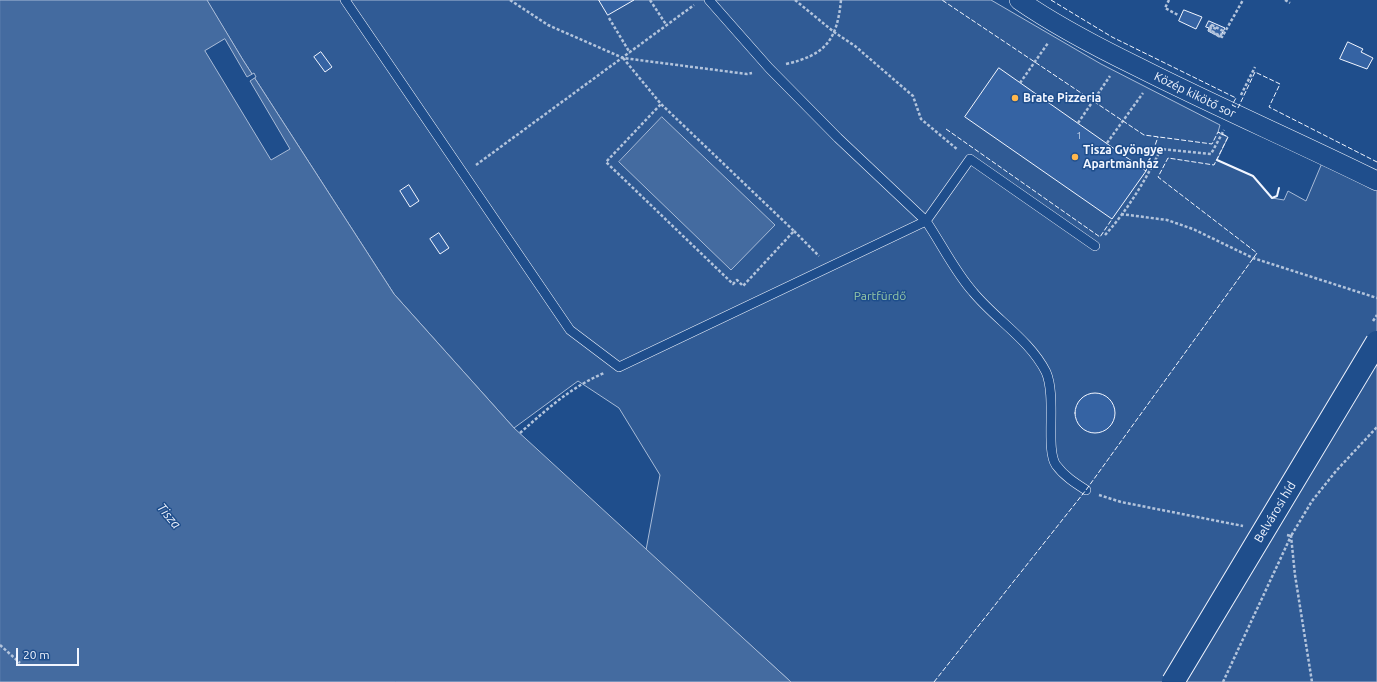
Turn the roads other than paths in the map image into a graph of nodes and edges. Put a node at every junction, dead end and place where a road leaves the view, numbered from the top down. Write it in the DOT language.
graph roads {
  1 [pos="345,0"];
  2 [pos="709,0"];
  3 [pos="1019,0"];
  4 [pos="1377,181"];
  5 [pos="926,221"];
  6 [pos="1095,246"];
  7 [pos="1377,342"];
  8 [pos="1086,490"];
  9 [pos="1173,682"];
  1 -- 5 [label="lane"];
  2 -- 5 [label="lane"];
  3 -- 4 [label="street, Közép kikötő sor"];
  5 -- 6 [label="lane"];
  5 -- 8 [label="lane"];
  7 -- 9 [label="street, Belvárosi híd, bridge"];
}
